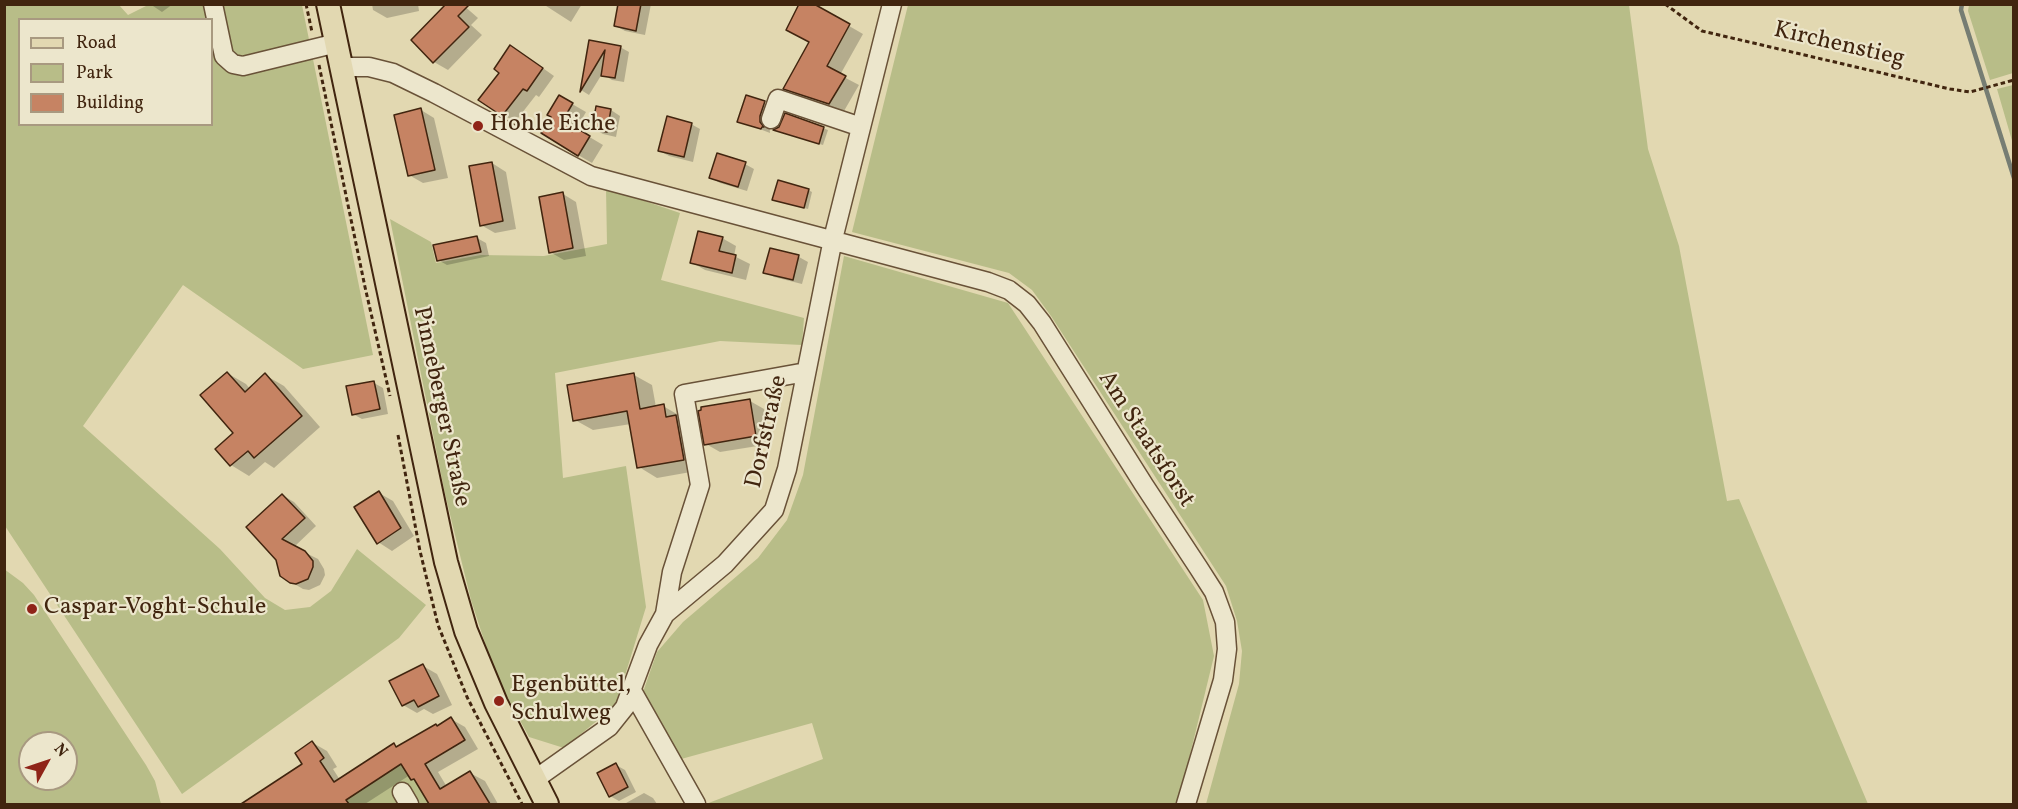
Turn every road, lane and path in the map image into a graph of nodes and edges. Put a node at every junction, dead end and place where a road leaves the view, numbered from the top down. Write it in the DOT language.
graph roads {
  1 [pos="213,4"];
  2 [pos="328,4"];
  3 [pos="892,4"];
  4 [pos="1665,4"];
  5 [pos="337,43"];
  6 [pos="342,67"];
  7 [pos="2013,80"];
  8 [pos="771,119"];
  9 [pos="861,127"];
  10 [pos="833,239"];
  11 [pos="806,372"];
  12 [pos="666,614"];
  13 [pos="631,689"];
  14 [pos="534,780"];
  15 [pos="547,804"];
  16 [pos="696,804"];
  17 [pos="1186,804"];
  1 -- 5 [label="street"];
  2 -- 5 [label="main road, Pinneberger Straße"];
  3 -- 9 [label="street, Dorfstraße"];
  4 -- 7 [label="path, Kirchenstieg"];
  5 -- 6 [label="main road, Pinneberger Straße"];
  6 -- 10 [label="street"];
  6 -- 14 [label="main road, Pinneberger Straße"];
  8 -- 9 [label="street"];
  9 -- 10 [label="street, Dorfstraße"];
  10 -- 11 [label="street, Dorfstraße"];
  10 -- 17 [label="street, Am Staatsforst"];
  11 -- 12 [label="street, Dorfstraße"];
  11 -- 12 [label="street"];
  12 -- 13 [label="street, Dorfstraße"];
  13 -- 14 [label="street, Dorfstraße"];
  13 -- 16 [label="street"];
  14 -- 15 [label="main road, Pinneberger Straße"];
}
